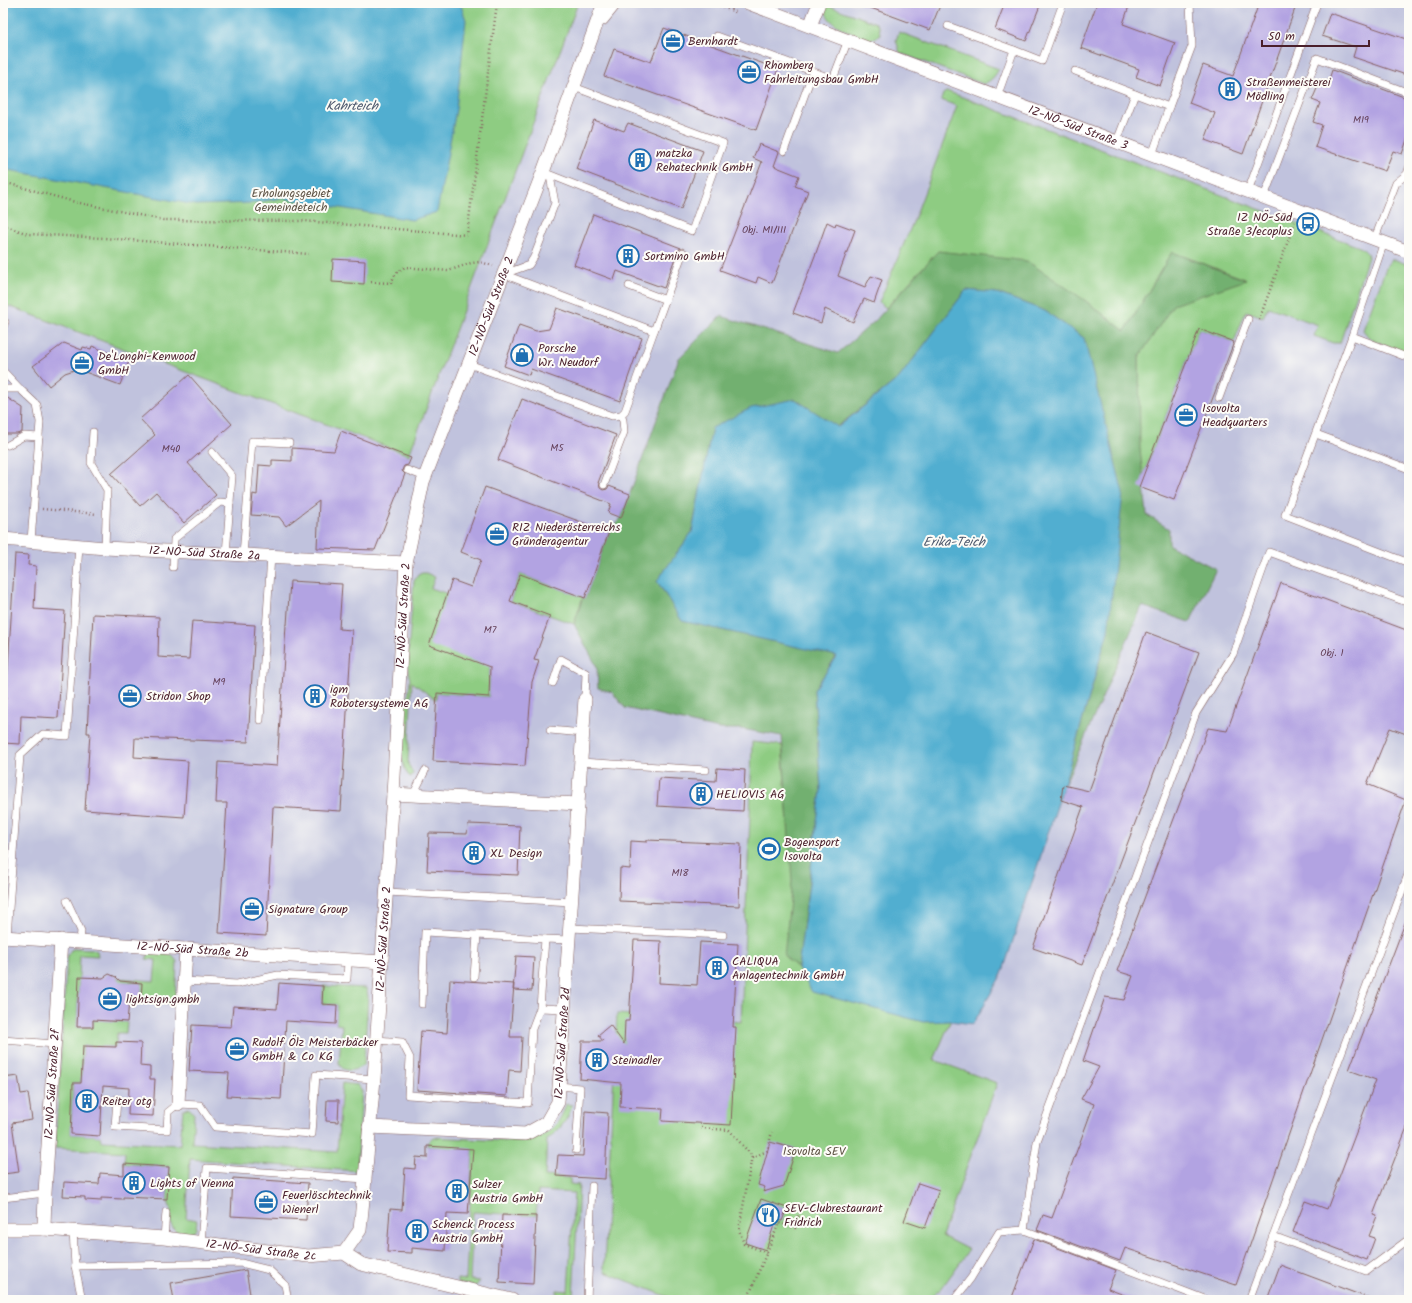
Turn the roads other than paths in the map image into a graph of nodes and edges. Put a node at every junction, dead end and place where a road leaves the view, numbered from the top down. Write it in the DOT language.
graph roads {
  1 [pos="604,3"];
  2 [pos="615,3"];
  3 [pos="748,3"];
  4 [pos="819,3"];
  5 [pos="1063,3"];
  6 [pos="1190,3"];
  7 [pos="1317,3"];
  8 [pos="810,26"];
  9 [pos="948,26"];
  10 [pos="595,29"];
  11 [pos="717,36"];
  12 [pos="848,40"];
  13 [pos="1014,50"];
  14 [pos="1075,71"];
  15 [pos="813,72"];
  16 [pos="574,87"];
  17 [pos="1409,93"];
  18 [pos="1135,94"];
  19 [pos="997,97"];
  20 [pos="1169,107"];
  21 [pos="1117,141"];
  22 [pos="784,152"];
  23 [pos="1152,155"];
  24 [pos="1409,168"];
  25 [pos="546,174"];
  26 [pos="1248,191"];
  27 [pos="1264,197"];
  28 [pos="1380,240"];
  29 [pos="683,252"];
  30 [pos="1409,252"];
  31 [pos="504,272"];
  32 [pos="628,286"];
  33 [pos="666,300"];
  34 [pos="1248,319"];
  35 [pos="654,332"];
  36 [pos="1352,336"];
  37 [pos="1409,358"];
  38 [pos="469,364"];
  39 [pos="3,371"];
  40 [pos="3,389"];
  41 [pos="20,390"];
  42 [pos="1219,398"];
  43 [pos="621,415"];
  44 [pos="92,432"];
  45 [pos="1316,434"];
  46 [pos="39,437"];
  47 [pos="288,443"];
  48 [pos="8,445"];
  49 [pos="212,452"];
  50 [pos="1409,469"];
  51 [pos="407,470"];
  52 [pos="425,477"];
  53 [pos="604,485"];
  54 [pos="230,503"];
  55 [pos="3,540"];
  56 [pos="31,541"];
  57 [pos="79,545"];
  58 [pos="104,548"];
  59 [pos="174,551"];
  60 [pos="226,554"];
  61 [pos="243,555"];
  62 [pos="271,556"];
  63 [pos="406,563"];
  64 [pos="1409,563"];
  65 [pos="173,567"];
  66 [pos="1409,603"];
  67 [pos="553,683"];
  68 [pos="585,699"];
  69 [pos="260,720"];
  70 [pos="550,730"];
  71 [pos="583,733"];
  72 [pos="581,762"];
  73 [pos="706,770"];
  74 [pos="424,771"];
  75 [pos="393,794"];
  76 [pos="413,795"];
  77 [pos="578,804"];
  78 [pos="1409,872"];
  79 [pos="387,892"];
  80 [pos="67,901"];
  81 [pos="572,902"];
  82 [pos="570,934"];
  83 [pos="477,935"];
  84 [pos="723,935"];
  85 [pos="5,937"];
  86 [pos="544,939"];
  87 [pos="61,940"];
  88 [pos="80,941"];
  89 [pos="186,949"];
  90 [pos="348,960"];
  91 [pos="382,962"];
  92 [pos="474,978"];
  93 [pos="184,981"];
  94 [pos="422,1004"];
  95 [pos="540,1008"];
  96 [pos="565,1009"];
  97 [pos="3,1040"];
  98 [pos="376,1040"];
  99 [pos="55,1044"];
  100 [pos="374,1079"];
  101 [pos="559,1086"];
  102 [pos="117,1099"];
  103 [pos="178,1104"];
  104 [pos="369,1127"];
  105 [pos="576,1150"];
  106 [pos="365,1180"];
  107 [pos="592,1186"];
  108 [pos="45,1193"];
  109 [pos="3,1198"];
  110 [pos="166,1212"];
  111 [pos="3,1229"];
  112 [pos="44,1229"];
  113 [pos="1024,1230"];
  114 [pos="73,1231"];
  115 [pos="1273,1236"];
  116 [pos="164,1238"];
  117 [pos="1409,1239"];
  118 [pos="201,1243"];
  119 [pos="344,1254"];
  120 [pos="75,1266"];
  121 [pos="82,1300"];
  122 [pos="288,1300"];
  123 [pos="512,1300"];
  124 [pos="586,1300"];
  125 [pos="954,1300"];
  126 [pos="1208,1300"];
  127 [pos="1249,1300"];
  1 -- 10 [label="street, IZ-NÖ-Süd Straße 2"];
  2 -- 10 [label="street, IZ-NÖ-Süd Straße 2"];
  3 -- 8 [label="street, IZ-NÖ-Süd Straße 3"];
  4 -- 8 [label="street"];
  5 -- 13 [label="lane"];
  6 -- 20 [label="lane"];
  7 -- 26 [label="lane"];
  8 -- 12 [label="street, IZ-NÖ-Süd Straße 3"];
  9 -- 13 [label="lane"];
  10 -- 16 [label="street, IZ-NÖ-Süd Straße 2"];
  11 -- 15 [label="lane"];
  12 -- 15 [label="lane"];
  12 -- 19 [label="street, IZ-NÖ-Süd Straße 3"];
  13 -- 19 [label="lane"];
  14 -- 18 [label="lane"];
  15 -- 22 [label="lane"];
  16 -- 25 [label="street, IZ-NÖ-Süd Straße 2"];
  16 -- 25 [label="lane"];
  17 -- 27 [label="lane"];
  18 -- 20 [label="lane"];
  18 -- 21 [label="lane"];
  19 -- 21 [label="street, IZ-NÖ-Süd Straße 3"];
  20 -- 23 [label="lane"];
  21 -- 23 [label="street, IZ-NÖ-Süd Straße 3"];
  23 -- 26 [label="street, IZ-NÖ-Süd Straße 3"];
  24 -- 28 [label="lane"];
  25 -- 31 [label="street, IZ-NÖ-Süd Straße 2"];
  25 -- 31 [label="lane"];
  26 -- 27 [label="street, IZ-NÖ-Süd Straße 3"];
  27 -- 28 [label="street, IZ-NÖ-Süd Straße 3"];
  28 -- 30 [label="street, IZ-NÖ-Süd Straße 3"];
  28 -- 36 [label="lane"];
  29 -- 33 [label="lane"];
  31 -- 35 [label="lane"];
  31 -- 38 [label="street, IZ-NÖ-Süd Straße 2"];
  32 -- 33 [label="lane"];
  33 -- 35 [label="lane"];
  34 -- 42 [label="lane"];
  35 -- 43 [label="lane"];
  36 -- 37 [label="lane"];
  36 -- 45 [label="lane"];
  38 -- 43 [label="lane"];
  38 -- 52 [label="street, IZ-NÖ-Süd Straße 2"];
  39 -- 41 [label="lane"];
  40 -- 41 [label="lane"];
  41 -- 46 [label="lane"];
  43 -- 53 [label="lane"];
  44 -- 58 [label="lane"];
  45 -- 50 [label="lane"];
  45 -- 64 [label="lane"];
  46 -- 48 [label="lane"];
  46 -- 56 [label="lane"];
  47 -- 61 [label="lane"];
  49 -- 54 [label="lane"];
  51 -- 52 [label="lane"];
  52 -- 63 [label="street, IZ-NÖ-Süd Straße 2"];
  54 -- 59 [label="lane"];
  54 -- 60 [label="lane"];
  55 -- 56 [label="street, IZ-NÖ-Süd Straße 2a"];
  56 -- 57 [label="street, IZ-NÖ-Süd Straße 2a"];
  57 -- 58 [label="street, IZ-NÖ-Süd Straße 2a"];
  57 -- 85 [label="lane"];
  58 -- 59 [label="street, IZ-NÖ-Süd Straße 2a"];
  59 -- 60 [label="street, IZ-NÖ-Süd Straße 2a"];
  59 -- 65 [label="lane"];
  60 -- 61 [label="street, IZ-NÖ-Süd Straße 2a"];
  61 -- 62 [label="street, IZ-NÖ-Süd Straße 2a"];
  62 -- 63 [label="street, IZ-NÖ-Süd Straße 2a"];
  62 -- 69 [label="lane"];
  63 -- 75 [label="street, IZ-NÖ-Süd Straße 2"];
  66 -- 113 [label="lane"];
  67 -- 68 [label="lane"];
  68 -- 71 [label="street, IZ-NÖ-Süd Straße 2d"];
  70 -- 71 [label="lane"];
  71 -- 72 [label="street, IZ-NÖ-Süd Straße 2d"];
  72 -- 73 [label="lane"];
  72 -- 77 [label="street, IZ-NÖ-Süd Straße 2d"];
  74 -- 76 [label="lane"];
  75 -- 76 [label="street"];
  75 -- 79 [label="street, IZ-NÖ-Süd Straße 2"];
  76 -- 77 [label="street"];
  77 -- 81 [label="street, IZ-NÖ-Süd Straße 2d"];
  78 -- 115 [label="lane"];
  79 -- 81 [label="lane"];
  79 -- 91 [label="street, IZ-NÖ-Süd Straße 2"];
  80 -- 88 [label="lane"];
  81 -- 82 [label="street, IZ-NÖ-Süd Straße 2d"];
  82 -- 84 [label="lane"];
  82 -- 86 [label="lane"];
  82 -- 96 [label="street, IZ-NÖ-Süd Straße 2d"];
  83 -- 86 [label="lane"];
  83 -- 92 [label="lane"];
  83 -- 94 [label="lane"];
  85 -- 87 [label="street, IZ-NÖ-Süd Straße 2b"];
  86 -- 95 [label="lane"];
  87 -- 88 [label="street, IZ-NÖ-Süd Straße 2b"];
  87 -- 99 [label="street, IZ-NÖ-Süd Straße 2f"];
  88 -- 89 [label="street, IZ-NÖ-Süd Straße 2b"];
  89 -- 90 [label="street, IZ-NÖ-Süd Straße 2b"];
  89 -- 93 [label="street"];
  90 -- 91 [label="street, IZ-NÖ-Süd Straße 2b"];
  90 -- 93 [label="lane"];
  91 -- 98 [label="street, IZ-NÖ-Süd Straße 2"];
  93 -- 103 [label="street"];
  95 -- 96 [label="lane"];
  95 -- 98 [label="lane"];
  96 -- 101 [label="street, IZ-NÖ-Süd Straße 2d"];
  97 -- 99 [label="lane"];
  98 -- 100 [label="street, IZ-NÖ-Süd Straße 2"];
  99 -- 108 [label="street, IZ-NÖ-Süd Straße 2f"];
  100 -- 103 [label="lane"];
  100 -- 104 [label="street, IZ-NÖ-Süd Straße 2"];
  101 -- 104 [label="street, IZ-NÖ-Süd Straße 2d"];
  101 -- 105 [label="lane"];
  102 -- 103 [label="lane"];
  104 -- 106 [label="street, IZ-NÖ-Süd Straße 2"];
  106 -- 118 [label="lane"];
  106 -- 119 [label="street, IZ-NÖ-Süd Straße 2"];
  107 -- 124 [label="lane"];
  108 -- 109 [label="lane"];
  108 -- 112 [label="street, IZ-NÖ-Süd Straße 2f"];
  110 -- 116 [label="lane"];
  111 -- 112 [label="street, IZ-NÖ-Süd Straße 2c"];
  112 -- 114 [label="street, IZ-NÖ-Süd Straße 2c"];
  113 -- 125 [label="lane"];
  113 -- 126 [label="lane"];
  114 -- 116 [label="street, IZ-NÖ-Süd Straße 2c"];
  114 -- 120 [label="lane"];
  115 -- 117 [label="lane"];
  115 -- 127 [label="lane"];
  116 -- 118 [label="street, IZ-NÖ-Süd Straße 2c"];
  118 -- 119 [label="street, IZ-NÖ-Süd Straße 2c"];
  119 -- 123 [label="street"];
  120 -- 121 [label="lane"];
  120 -- 122 [label="lane"];
}
